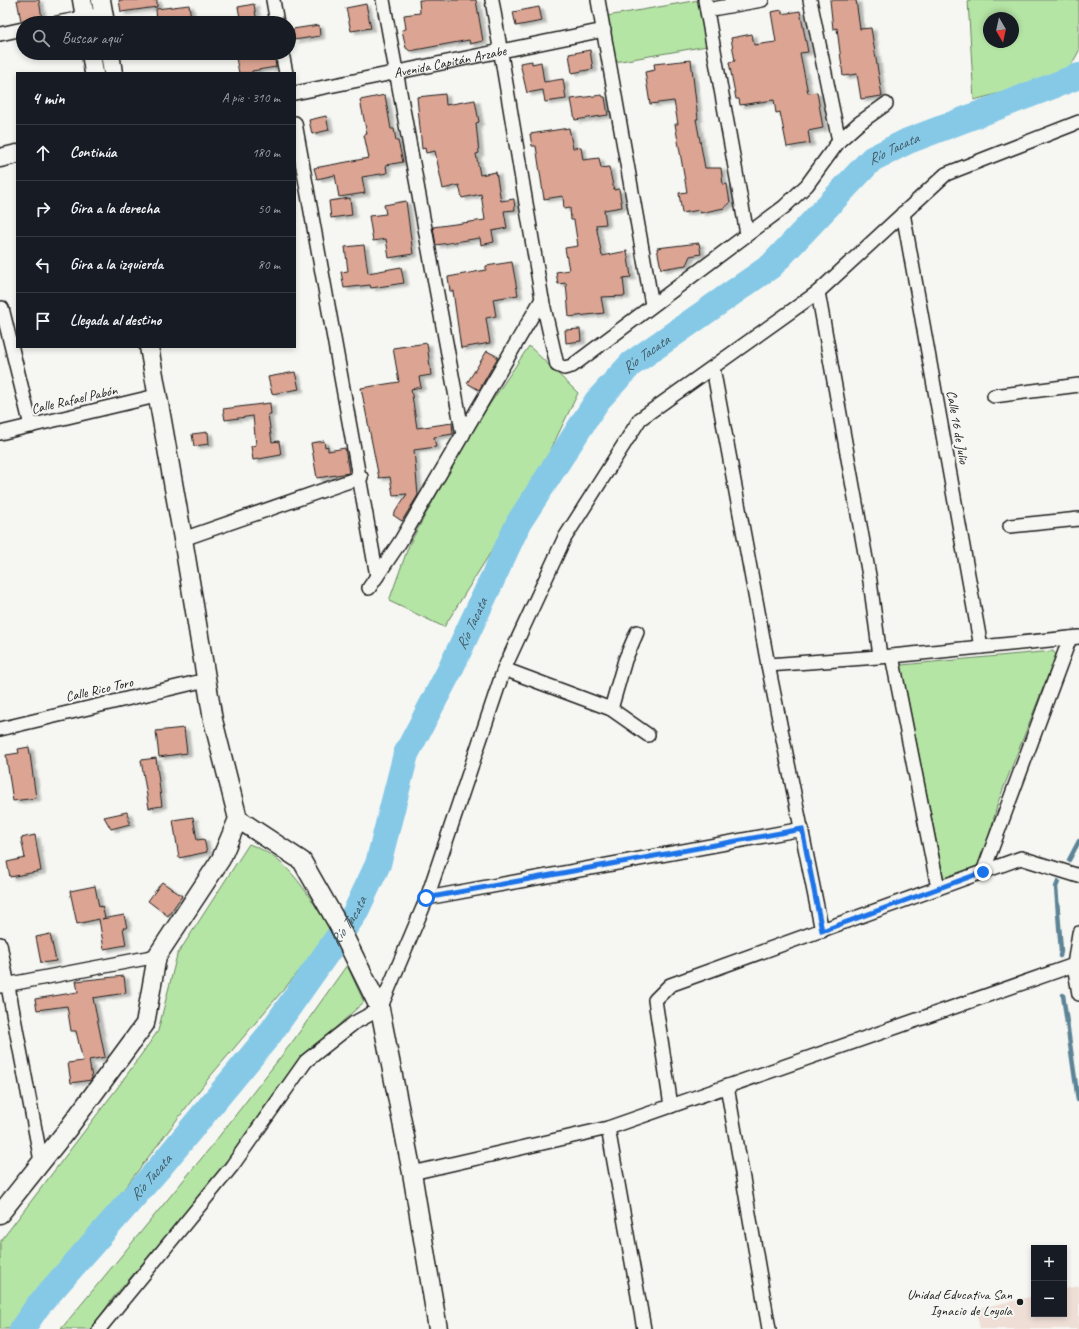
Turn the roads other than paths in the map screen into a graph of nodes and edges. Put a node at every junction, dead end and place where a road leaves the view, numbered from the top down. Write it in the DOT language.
graph roads {
  1 [pos="82,0"];
  2 [pos="273,0"];
  3 [pos="383,0"];
  4 [pos="492,0"];
  5 [pos="598,0"];
  6 [pos="762,0"];
  7 [pos="810,0"];
  8 [pos="706,5"];
  9 [pos="84,16"];
  10 [pos="276,16"];
  11 [pos="604,30"];
  12 [pos="16,31"];
  13 [pos="0,34"];
  14 [pos="501,51"];
  15 [pos="91,60"];
  16 [pos="111,60"];
  17 [pos="283,60"];
  18 [pos="94,72"];
  19 [pos="113,72"];
  20 [pos="286,72"];
  21 [pos="396,72"];
  22 [pos="296,93"];
  23 [pos="886,104"];
  24 [pos="1079,122"];
  25 [pos="296,128"];
  26 [pos="839,141"];
  27 [pos="16,154"];
  28 [pos="0,158"];
  29 [pos="903,213"];
  30 [pos="747,234"];
  31 [pos="818,292"];
  32 [pos="542,298"];
  33 [pos="652,305"];
  34 [pos="2,308"];
  35 [pos="149,348"];
  36 [pos="713,368"];
  37 [pos="1079,385"];
  38 [pos="156,396"];
  39 [pos="994,396"];
  40 [pos="31,426"];
  41 [pos="0,433"];
  42 [pos="463,435"];
  43 [pos="361,477"];
  44 [pos="1079,518"];
  45 [pos="1010,526"];
  46 [pos="183,539"];
  47 [pos="377,576"];
  48 [pos="368,588"];
  49 [pos="637,632"];
  50 [pos="1075,638"];
  51 [pos="981,647"];
  52 [pos="886,656"];
  53 [pos="768,665"];
  54 [pos="504,669"];
  55 [pos="206,680"];
  56 [pos="611,709"];
  57 [pos="0,729"];
  58 [pos="648,735"];
  59 [pos="238,819"];
  60 [pos="802,829"];
  61 [pos="983,872"];
  62 [pos="1079,876"];
  63 [pos="938,888"];
  64 [pos="426,898"];
  65 [pos="822,931"];
  66 [pos="1079,936"];
  67 [pos="0,944"];
  68 [pos="157,956"];
  69 [pos="1074,965"];
  70 [pos="3,985"];
  71 [pos="1079,994"];
  72 [pos="380,1009"];
  73 [pos="727,1086"];
  74 [pos="671,1106"];
  75 [pos="608,1128"];
  76 [pos="41,1161"];
  77 [pos="412,1173"];
  78 [pos="0,1214"];
  79 [pos="99,1329"];
  80 [pos="438,1329"];
  81 [pos="644,1329"];
  82 [pos="769,1329"];
  1 -- 9 [label="street"];
  2 -- 10 [label="street"];
  3 -- 21 [label="street"];
  4 -- 14 [label="street"];
  5 -- 11 [label="street"];
  6 -- 8 [label="street"];
  7 -- 26 [label="street"];
  8 -- 30 [label="street"];
  11 -- 14 [label="street, Avenida Capitán Arzabe"];
  11 -- 33 [label="street"];
  12 -- 13 [label="street"];
  14 -- 21 [label="street, Avenida Capitán Arzabe"];
  14 -- 32 [label="street"];
  15 -- 18 [label="street"];
  16 -- 19 [label="street"];
  17 -- 20 [label="street"];
  21 -- 22 [label="street, Avenida Capitán Arzabe"];
  21 -- 42 [label="street"];
  23 -- 26 [label="street"];
  24 -- 29 [label="street"];
  25 -- 43 [label="street"];
  26 -- 30 [label="street"];
  27 -- 28 [label="street"];
  29 -- 31 [label="street"];
  29 -- 51 [label="street, Calle 16 de Julio"];
  30 -- 33 [label="street"];
  31 -- 36 [label="street"];
  31 -- 52 [label="street"];
  32 -- 33 [label="street"];
  32 -- 42 [label="street"];
  34 -- 40 [label="street"];
  35 -- 38 [label="street"];
  36 -- 53 [label="street"];
  36 -- 54 [label="street"];
  37 -- 39 [label="street"];
  38 -- 40 [label="street, Calle Rafael Pabón"];
  38 -- 46 [label="street"];
  40 -- 41 [label="street, Calle Rafael Pabón"];
  42 -- 47 [label="street"];
  43 -- 46 [label="street"];
  43 -- 47 [label="street"];
  44 -- 45 [label="street"];
  46 -- 55 [label="street"];
  47 -- 48 [label="street"];
  49 -- 56 [label="street"];
  50 -- 51 [label="street"];
  50 -- 61 [label="street"];
  51 -- 52 [label="street"];
  52 -- 53 [label="street"];
  52 -- 63 [label="street"];
  53 -- 60 [label="street"];
  54 -- 56 [label="street"];
  54 -- 64 [label="street"];
  55 -- 57 [label="street, Calle Rico Toro"];
  55 -- 59 [label="street"];
  56 -- 58 [label="street"];
  59 -- 68 [label="street"];
  59 -- 72 [label="street"];
  60 -- 64 [label="street"];
  60 -- 65 [label="street"];
  61 -- 62 [label="street"];
  61 -- 63 [label="street"];
  63 -- 65 [label="street"];
  64 -- 72 [label="street"];
  65 -- 74 [label="street"];
  66 -- 69 [label="street"];
  67 -- 70 [label="street"];
  68 -- 70 [label="street"];
  68 -- 76 [label="street"];
  69 -- 71 [label="street"];
  69 -- 73 [label="street"];
  70 -- 76 [label="street"];
  72 -- 77 [label="street"];
  72 -- 79 [label="street"];
  73 -- 74 [label="street"];
  73 -- 82 [label="street"];
  74 -- 75 [label="street"];
  75 -- 77 [label="street"];
  75 -- 81 [label="street"];
  76 -- 78 [label="street"];
  77 -- 80 [label="street"];
}
